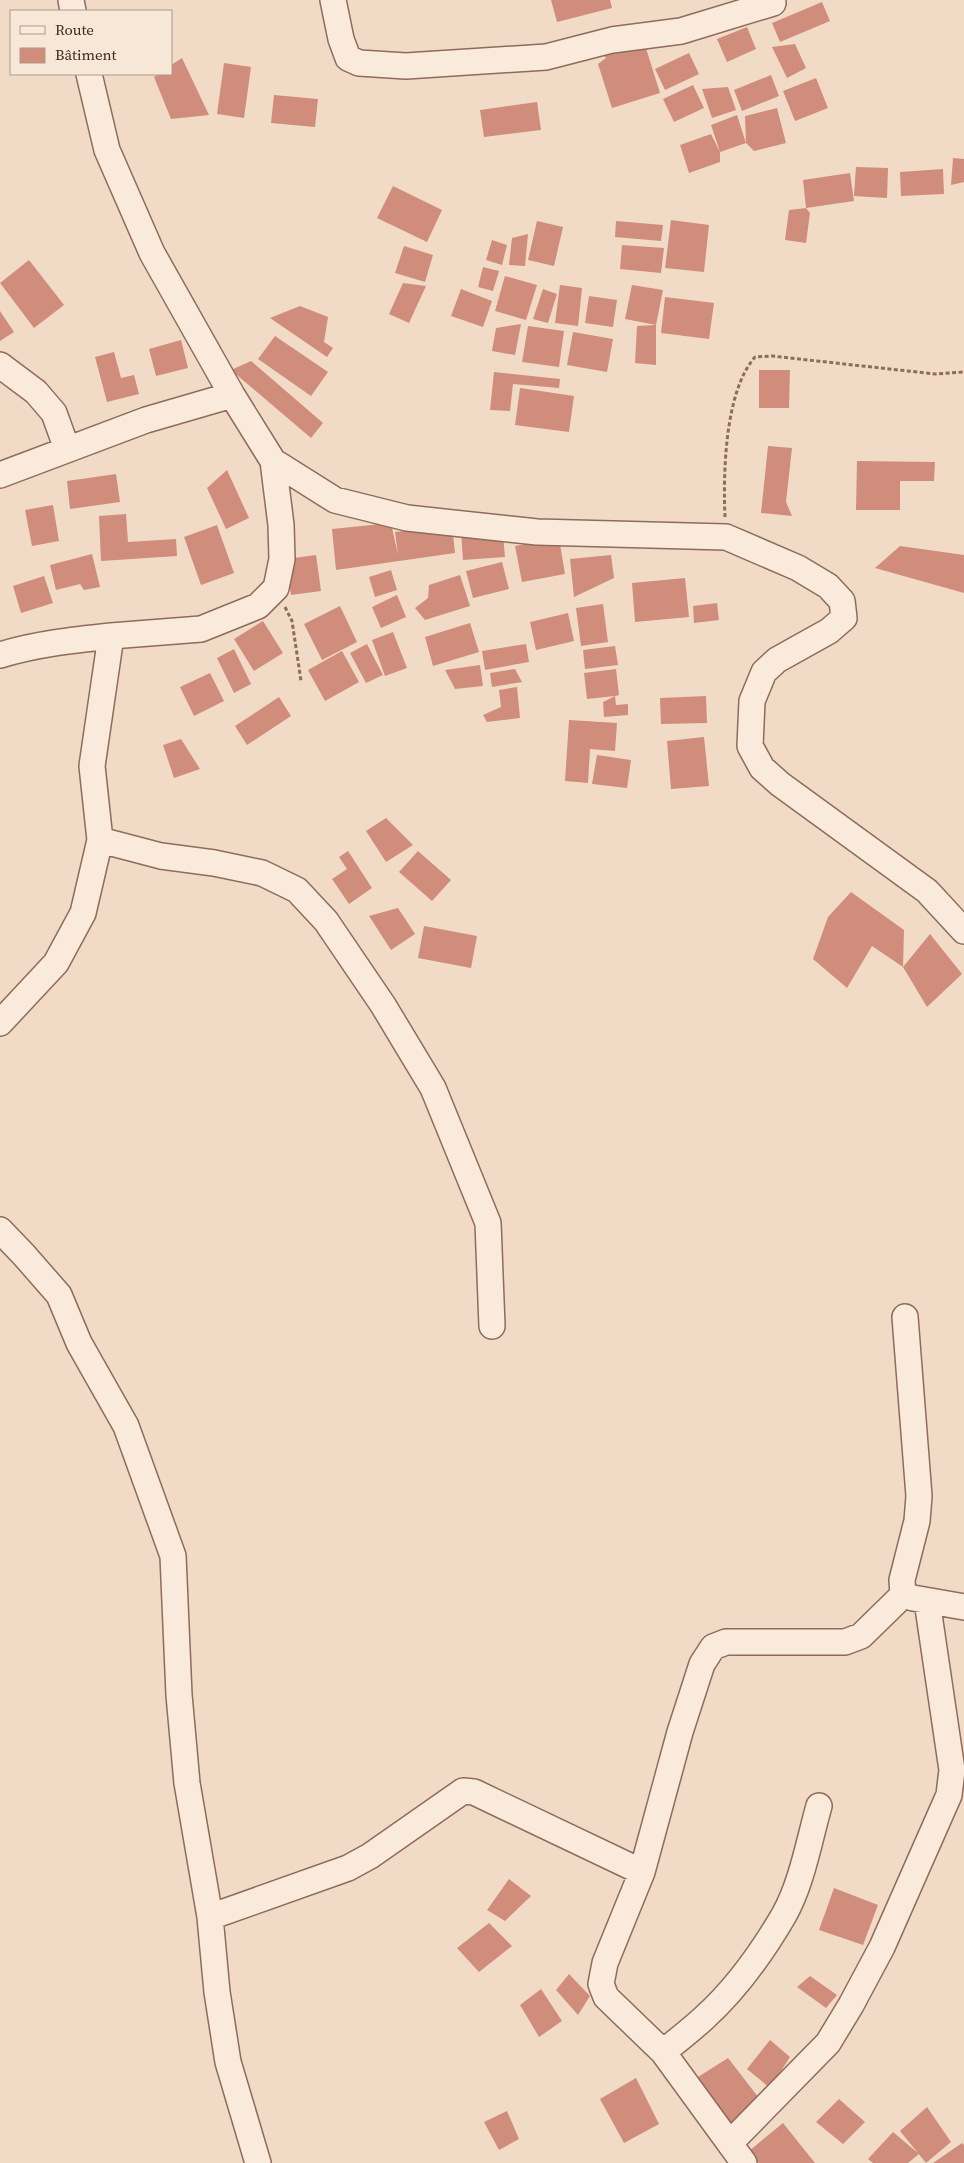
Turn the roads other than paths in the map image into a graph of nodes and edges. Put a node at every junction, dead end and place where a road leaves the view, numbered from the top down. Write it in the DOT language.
graph roads {
  1 [pos="333,0"];
  2 [pos="773,3"];
  3 [pos="89,75"];
  4 [pos="0,365"];
  5 [pos="232,395"];
  6 [pos="67,449"];
  7 [pos="273,461"];
  8 [pos="0,475"];
  9 [pos="111,636"];
  10 [pos="0,655"];
  11 [pos="100,840"];
  12 [pos="964,931"];
  13 [pos="0,1024"];
  14 [pos="0,1230"];
  15 [pos="905,1317"];
  16 [pos="492,1326"];
  17 [pos="903,1595"];
  18 [pos="927,1601"];
  19 [pos="964,1607"];
  20 [pos="819,1806"];
  21 [pos="642,1872"];
  22 [pos="210,1917"];
  23 [pos="663,2052"];
  24 [pos="731,2142"];
  25 [pos="258,2163"];
  26 [pos="744,2163"];
  1 -- 2 [label="street"];
  3 -- 5 [label="street"];
  4 -- 6 [label="street"];
  5 -- 6 [label="street"];
  5 -- 7 [label="street"];
  6 -- 8 [label="street"];
  7 -- 9 [label="street"];
  7 -- 12 [label="street"];
  9 -- 10 [label="street"];
  9 -- 11 [label="street"];
  11 -- 13 [label="street"];
  11 -- 16 [label="street"];
  14 -- 22 [label="street"];
  15 -- 17 [label="street"];
  17 -- 18 [label="street"];
  17 -- 21 [label="street"];
  18 -- 19 [label="street"];
  18 -- 24 [label="street"];
  20 -- 23 [label="street"];
  21 -- 22 [label="street"];
  21 -- 23 [label="street"];
  22 -- 25 [label="street"];
  23 -- 24 [label="street"];
  24 -- 26 [label="street"];
}
